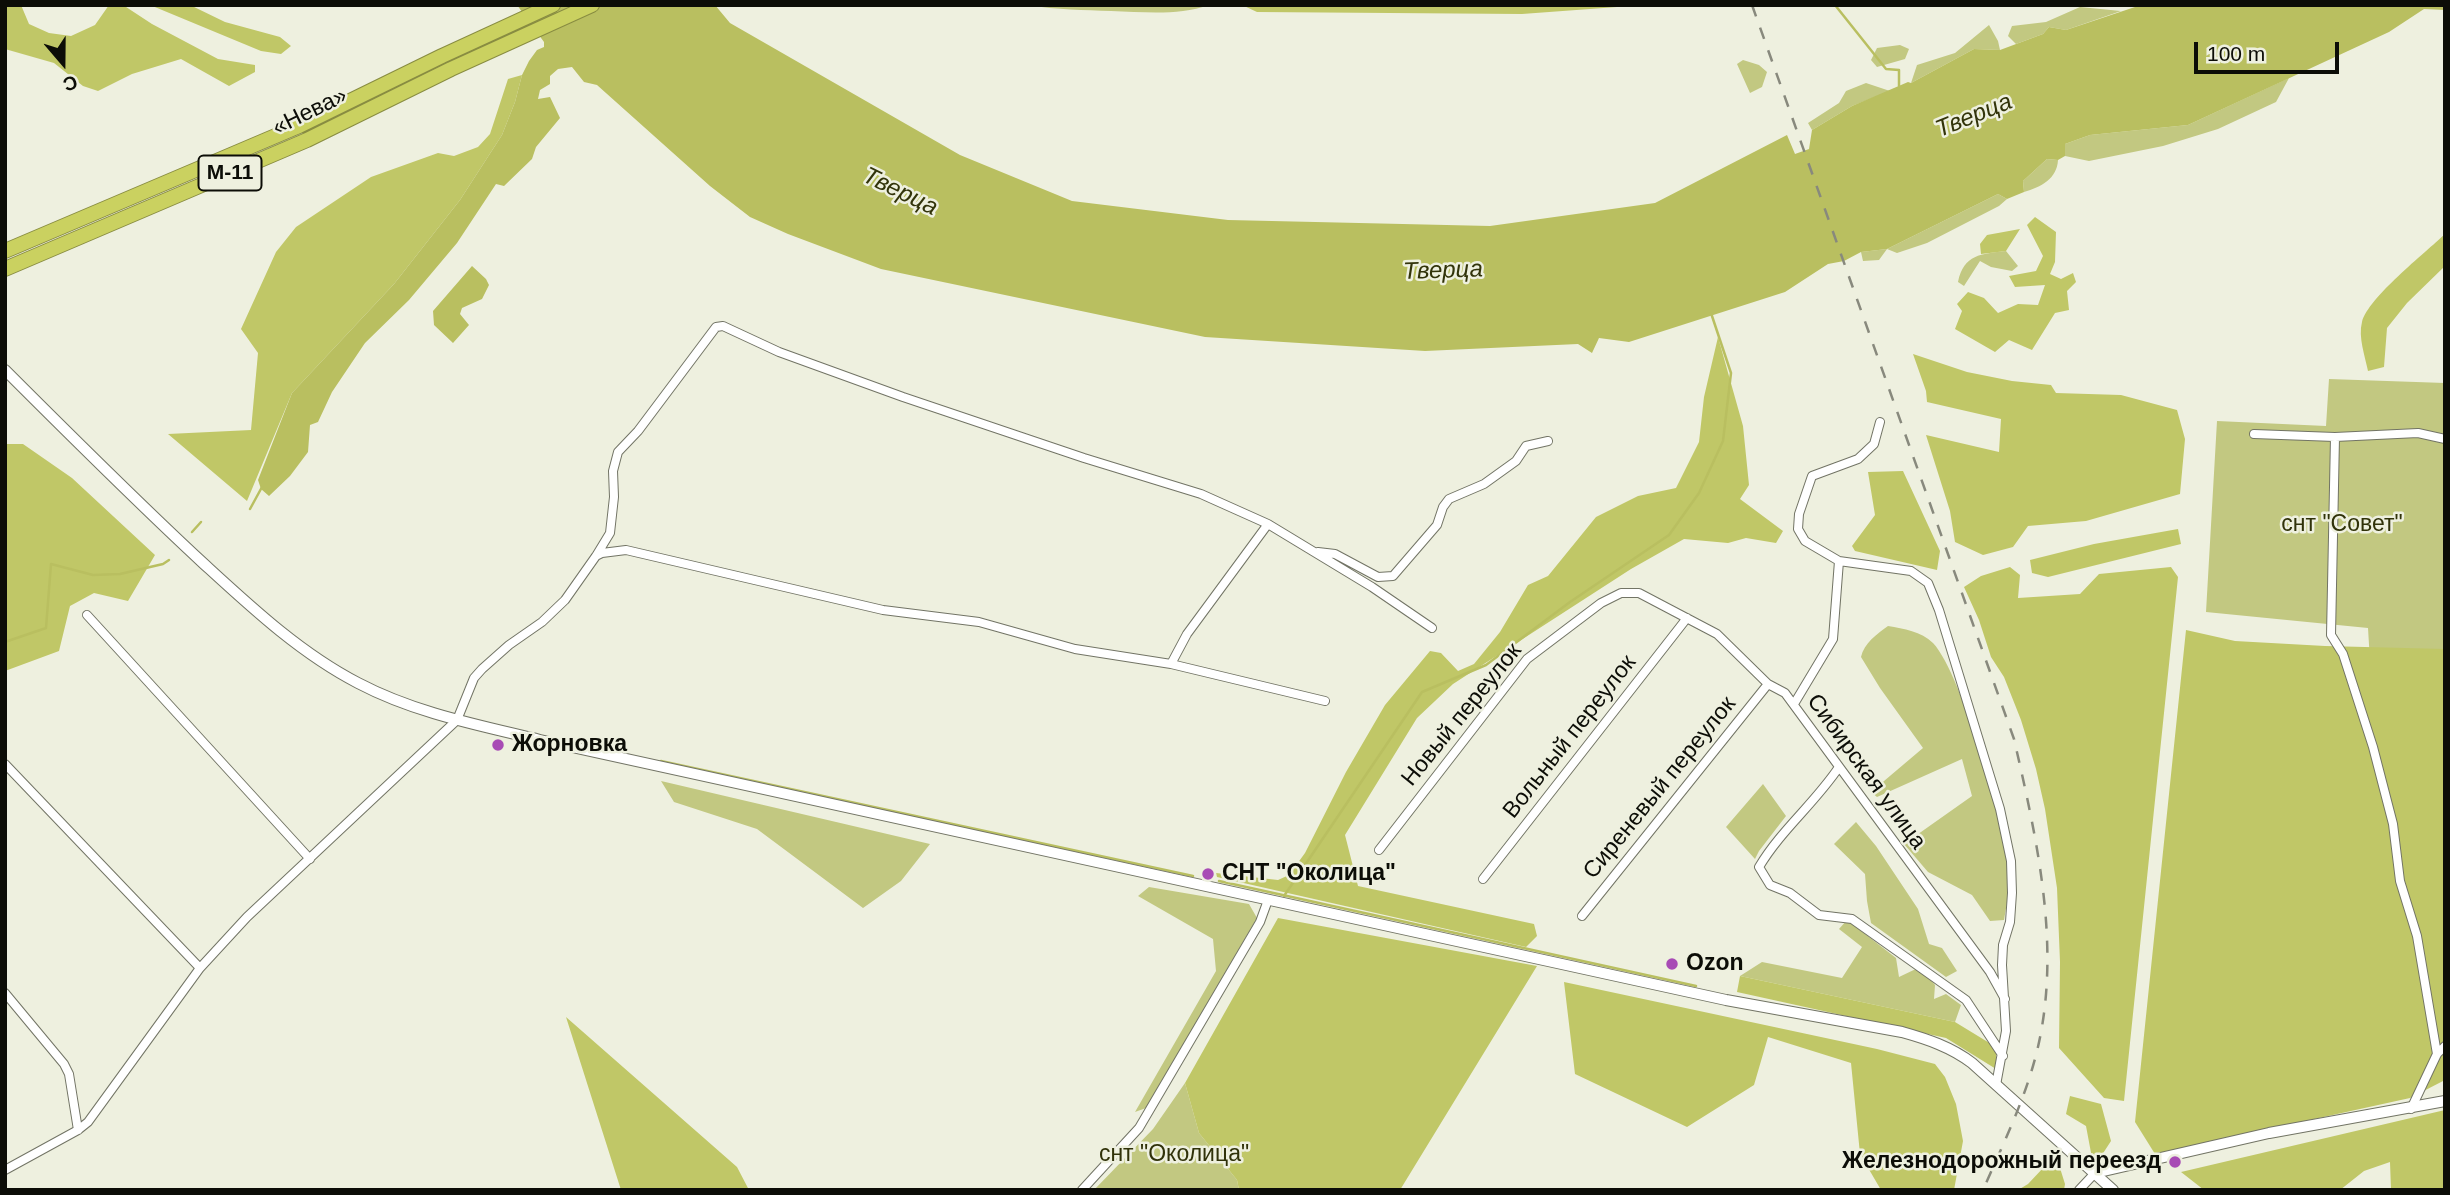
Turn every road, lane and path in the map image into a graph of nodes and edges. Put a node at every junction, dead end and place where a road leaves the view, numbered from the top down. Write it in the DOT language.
graph roads {
  1 [pos="553,5"];
  2 [pos="592,5"];
  3 [pos="5,251"];
  4 [pos="5,269"];
  5 [pos="5,370"];
  6 [pos="1880,422"];
  7 [pos="2254,434"];
  8 [pos="2335,438"];
  9 [pos="2445,439"];
  10 [pos="1548,441"];
  11 [pos="1268,524"];
  12 [pos="1313,551"];
  13 [pos="596,556"];
  14 [pos="1839,561"];
  15 [pos="1621,593"];
  16 [pos="87,615"];
  17 [pos="1687,618"];
  18 [pos="1432,628"];
  19 [pos="1171,664"];
  20 [pos="1768,684"];
  21 [pos="1325,701"];
  22 [pos="1794,704"];
  23 [pos="457,720"];
  24 [pos="5,764"];
  25 [pos="1839,767"];
  26 [pos="1378,850"];
  27 [pos="310,859"];
  28 [pos="1483,879"];
  29 [pos="1268,900"];
  30 [pos="1582,916"];
  31 [pos="200,968"];
  32 [pos="5,993"];
  33 [pos="2005,999"];
  34 [pos="2445,1046"];
  35 [pos="2437,1054"];
  36 [pos="2003,1056"];
  37 [pos="1996,1085"];
  38 [pos="2445,1101"];
  39 [pos="2411,1109"];
  40 [pos="78,1130"];
  41 [pos="5,1170"];
  42 [pos="2095,1173"];
  43 [pos="1082,1190"];
  44 [pos="2079,1190"];
  45 [pos="2113,1190"];
  1 -- 3 [label="highway, «Нева» / М-11"];
  2 -- 4 [label="highway, «Нева» / М-11"];
  5 -- 23 [label="main road"];
  6 -- 14 [label="street"];
  7 -- 8 [label="street"];
  8 -- 9 [label="street"];
  8 -- 35 [label="street"];
  10 -- 12 [label="street"];
  11 -- 12 [label="street"];
  11 -- 13 [label="street"];
  11 -- 19 [label="street"];
  12 -- 18 [label="street"];
  13 -- 19 [label="street"];
  13 -- 23 [label="street"];
  14 -- 22 [label="street"];
  14 -- 33 [label="street"];
  15 -- 17 [label="street, Сибирская улица"];
  15 -- 26 [label="street, Новый переулок"];
  16 -- 27 [label="street"];
  17 -- 20 [label="street, Сибирская улица"];
  17 -- 28 [label="street, Вольный переулок"];
  19 -- 21 [label="street"];
  20 -- 22 [label="street, Сибирская улица"];
  20 -- 30 [label="street, Сиреневый переулок"];
  22 -- 25 [label="street, Сибирская улица"];
  23 -- 27 [label="street"];
  23 -- 29 [label="main road"];
  24 -- 31 [label="street"];
  25 -- 33 [label="street, Сибирская улица"];
  25 -- 36 [label="street"];
  27 -- 31 [label="street"];
  29 -- 37 [label="main road"];
  29 -- 43 [label="street"];
  31 -- 40 [label="street"];
  32 -- 40 [label="street"];
  33 -- 36 [label="street"];
  34 -- 35 [label="street"];
  35 -- 39 [label="street"];
  36 -- 37 [label="street"];
  37 -- 42 [label="main road"];
  38 -- 39 [label="main road"];
  39 -- 42 [label="main road"];
  40 -- 41 [label="street"];
  42 -- 44 [label="street"];
  42 -- 45 [label="main road"];
}
